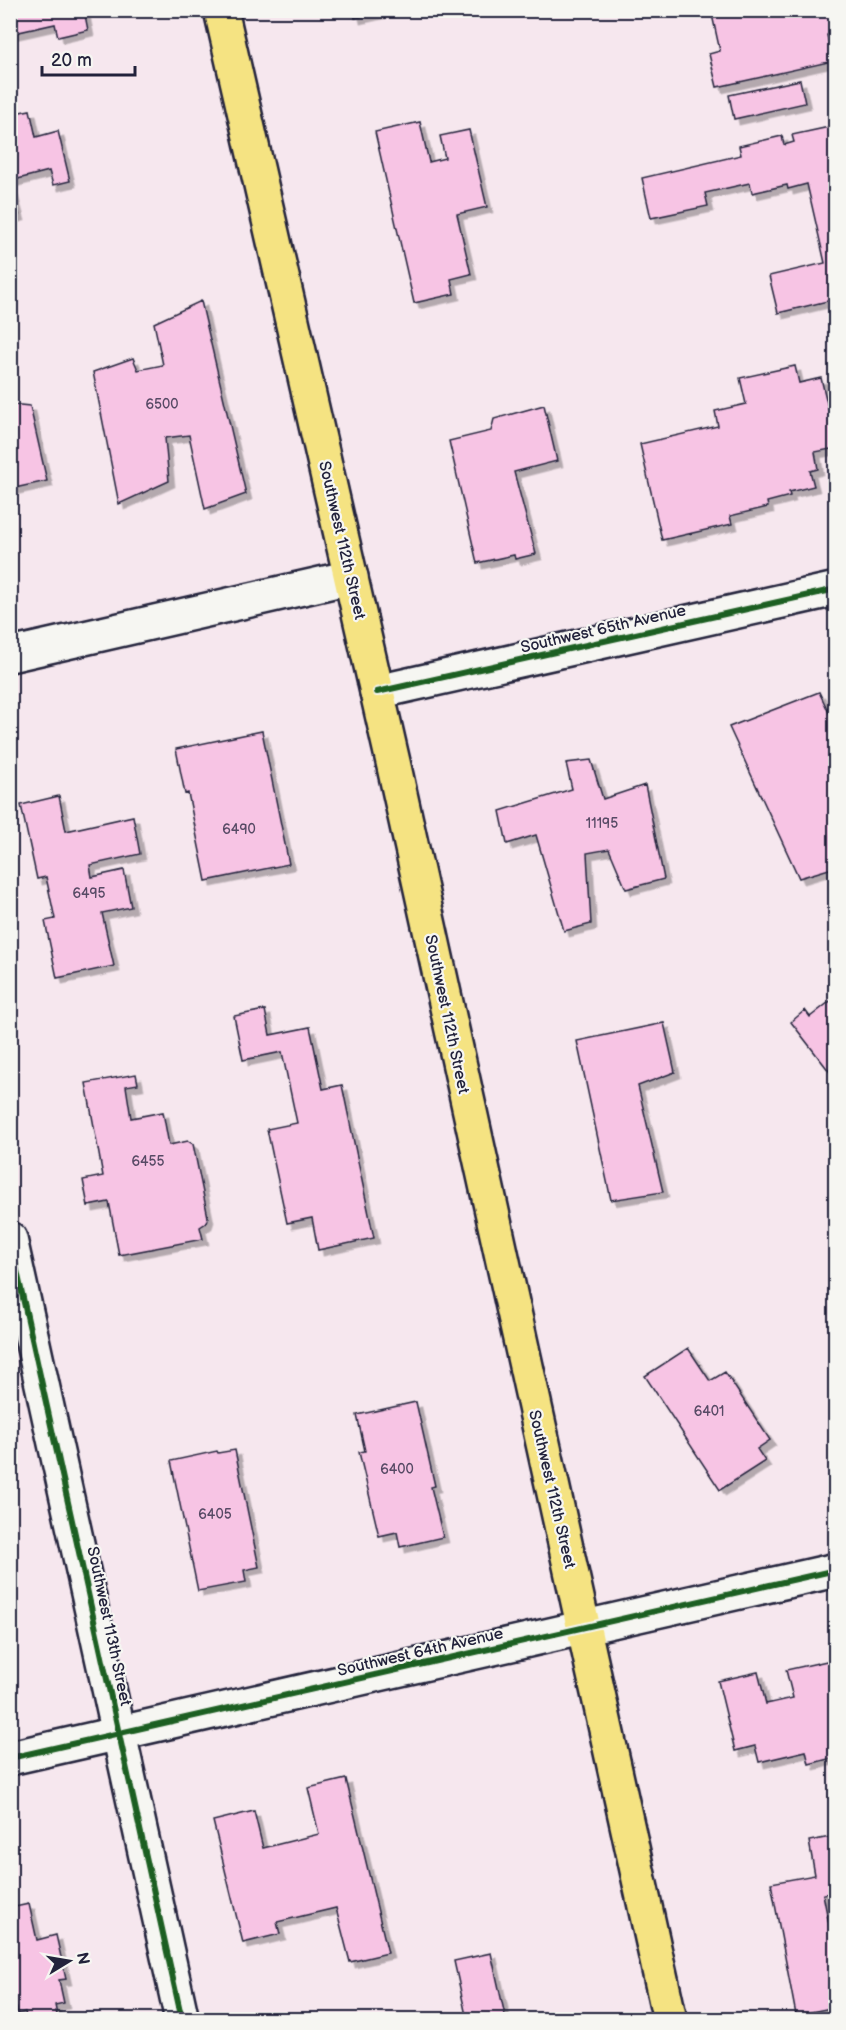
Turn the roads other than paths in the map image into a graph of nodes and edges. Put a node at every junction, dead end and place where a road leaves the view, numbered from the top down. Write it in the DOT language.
graph roads {
  1 [pos="221,10"];
  2 [pos="351,577"];
  3 [pos="836,589"];
  4 [pos="10,655"];
  5 [pos="377,692"];
  6 [pos="10,1239"];
  7 [pos="836,1570"];
  8 [pos="585,1627"];
  9 [pos="119,1733"];
  10 [pos="10,1758"];
  11 [pos="182,2019"];
  12 [pos="670,2019"];
  1 -- 2 [label="main road, Southwest 112th Street"];
  2 -- 4 [label="street"];
  2 -- 5 [label="main road, Southwest 112th Street"];
  3 -- 5 [label="street, Southwest 65th Avenue"];
  5 -- 8 [label="main road, Southwest 112th Street"];
  6 -- 9 [label="street, Southwest 113th Street"];
  7 -- 8 [label="street, Southwest 64th Avenue"];
  8 -- 9 [label="street, Southwest 64th Avenue"];
  8 -- 12 [label="main road, Southwest 112th Street"];
  9 -- 10 [label="street, Southwest 64th Avenue"];
  9 -- 11 [label="street, Southwest 113th Street"];
}
